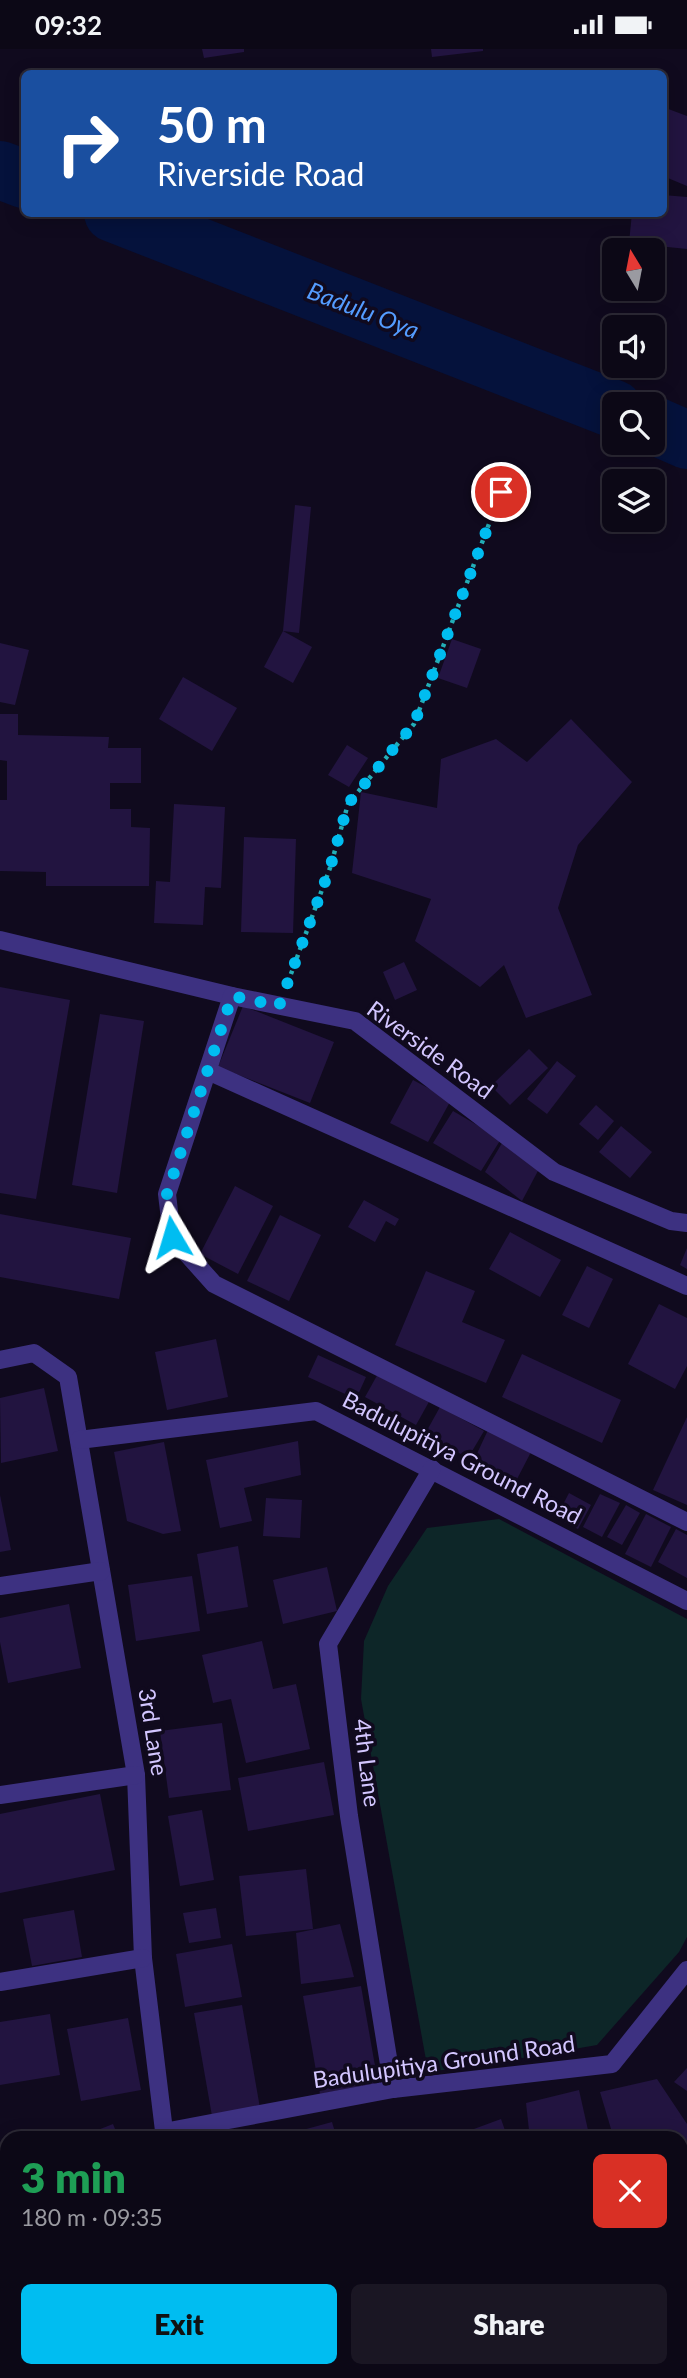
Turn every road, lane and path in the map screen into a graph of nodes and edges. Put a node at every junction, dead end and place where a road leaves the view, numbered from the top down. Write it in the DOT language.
graph roads {
  1 [pos="501,492"];
  2 [pos="0,940"];
  3 [pos="232,996"];
  4 [pos="279,1006"];
  5 [pos="208,1071"];
  6 [pos="687,1223"];
  7 [pos="687,1286"];
  8 [pos="0,1360"];
  9 [pos="79,1440"];
  10 [pos="432,1469"];
  11 [pos="687,1522"];
  12 [pos="101,1571"];
  13 [pos="0,1586"];
  14 [pos="687,1601"];
  15 [pos="136,1775"];
  16 [pos="0,1795"];
  17 [pos="143,1958"];
  18 [pos="687,1971"];
  19 [pos="0,1982"];
  20 [pos="393,2088"];
  21 [pos="165,2131"];
  22 [pos="184,2131"];
  1 -- 4 [label="path"];
  2 -- 3 [label="street, Riverside Road"];
  3 -- 4 [label="street, Riverside Road"];
  3 -- 5 [label="street"];
  4 -- 6 [label="street, Riverside Road"];
  5 -- 7 [label="street"];
  5 -- 11 [label="street"];
  8 -- 9 [label="street, 3rd Lane"];
  9 -- 10 [label="street, Badulupitiya Ground Road"];
  9 -- 12 [label="street, 3rd Lane"];
  10 -- 14 [label="street, Badulupitiya Ground Road"];
  10 -- 20 [label="street, 4th Lane"];
  12 -- 13 [label="street"];
  12 -- 15 [label="street, 3rd Lane"];
  15 -- 16 [label="street"];
  15 -- 17 [label="street, 3rd Lane"];
  17 -- 19 [label="street"];
  17 -- 21 [label="street, 3rd Lane"];
  18 -- 20 [label="street, Badulupitiya Ground Road"];
  20 -- 22 [label="street, Badulupitiya Ground Road"];
}
